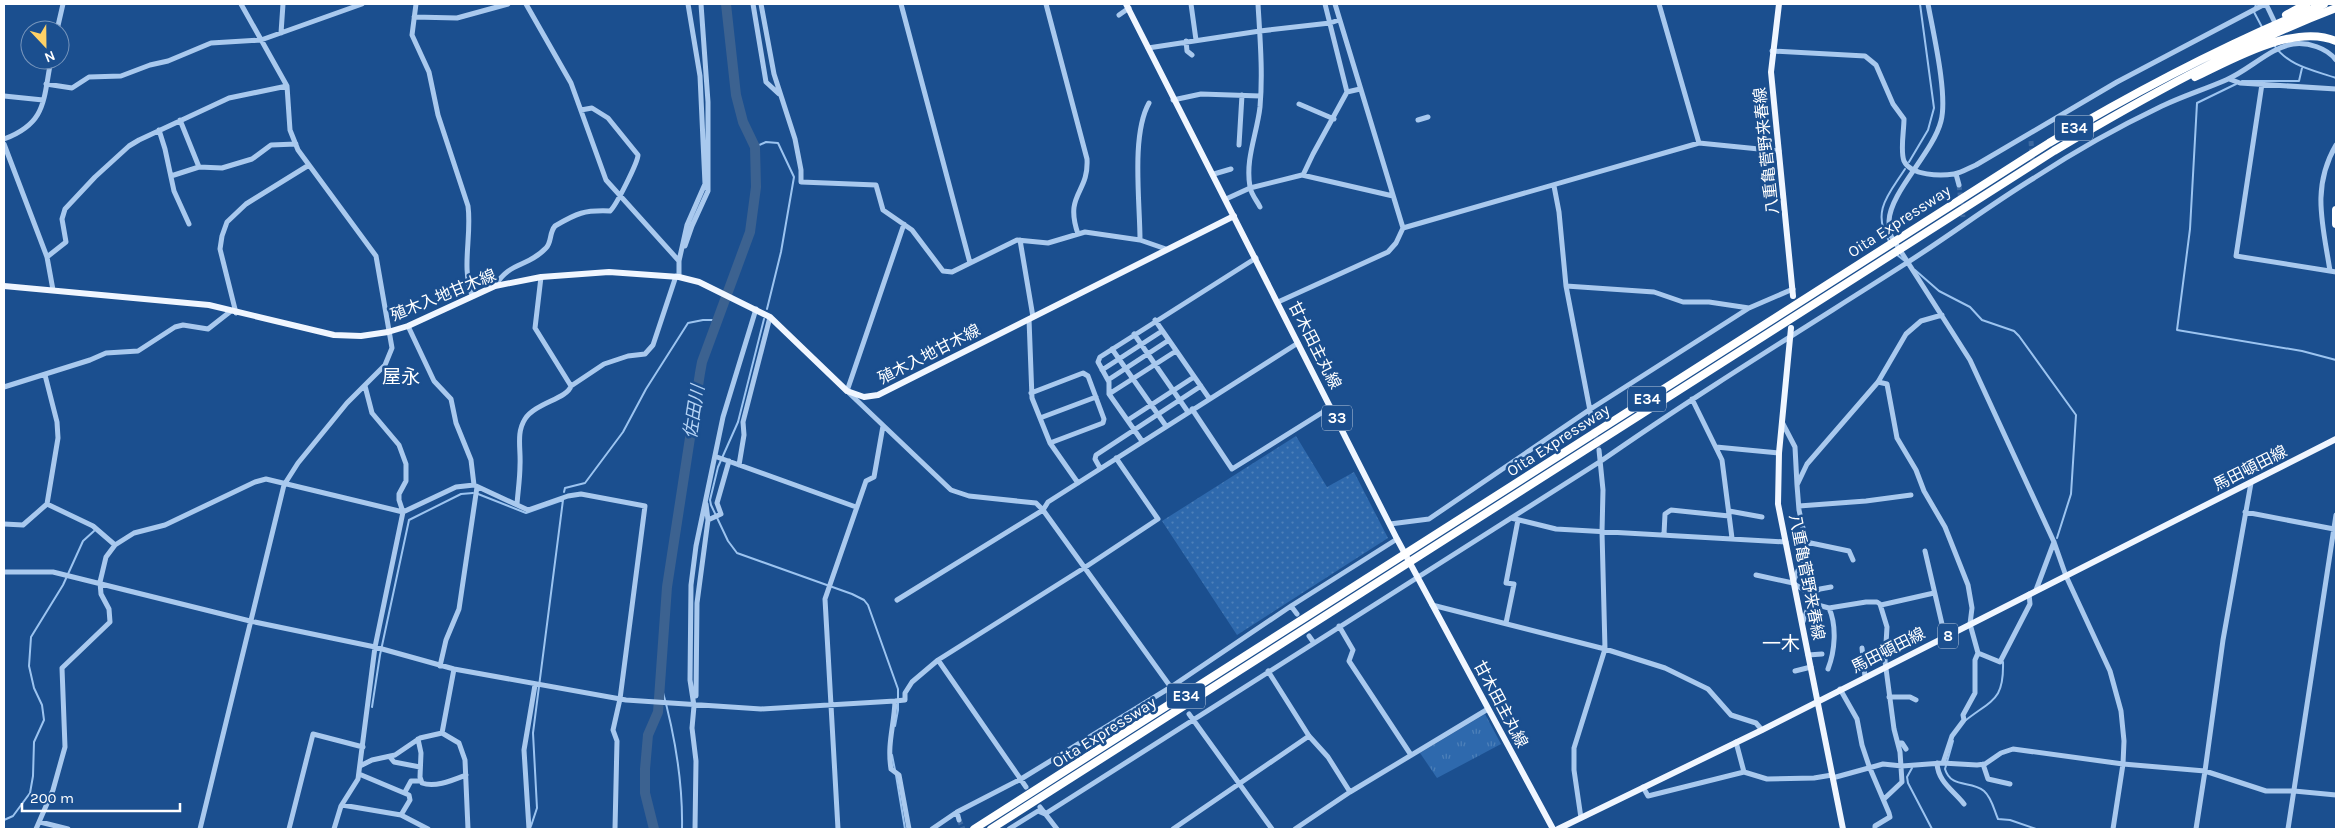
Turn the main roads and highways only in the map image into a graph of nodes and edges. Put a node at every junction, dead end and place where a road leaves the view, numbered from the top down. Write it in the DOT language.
graph roads {
  1 [pos="1779,4"];
  2 [pos="2306,4"];
  3 [pos="2324,4"];
  4 [pos="1127,6"];
  5 [pos="2334,9"];
  6 [pos="2283,18"];
  7 [pos="2336,41"];
  8 [pos="2254,47"];
  9 [pos="2336,210"];
  10 [pos="1234,216"];
  11 [pos="2336,224"];
  12 [pos="4,286"];
  13 [pos="1793,293"];
  14 [pos="1791,328"];
  15 [pos="2336,439"];
  16 [pos="1819,700"];
  17 [pos="974,829"];
  18 [pos="991,829"];
  19 [pos="1553,829"];
  20 [pos="1558,829"];
  21 [pos="1843,829"];
  1 -- 13 [label="main road, 八重亀菅野来春線"];
  2 -- 6 [label="highway"];
  3 -- 6 [label="highway, Oita Expressway / E34"];
  4 -- 10 [label="main road, 甘木田主丸線 / 33"];
  5 -- 8 [label="highway"];
  6 -- 17 [label="highway, Oita Expressway / E34"];
  7 -- 8 [label="highway"];
  8 -- 18 [label="highway, Oita Expressway / E34"];
  9 -- 11 [label="highway"];
  10 -- 12 [label="main road, 殖木入地甘木線"];
  10 -- 19 [label="main road, 甘木田主丸線 / 33"];
  14 -- 16 [label="main road, 八重亀菅野来春線"];
  15 -- 16 [label="main road, 馬田頓田線 / 8"];
  16 -- 20 [label="main road, 馬田頓田線 / 8"];
  16 -- 21 [label="main road, 八重亀菅野来春線"];
}
